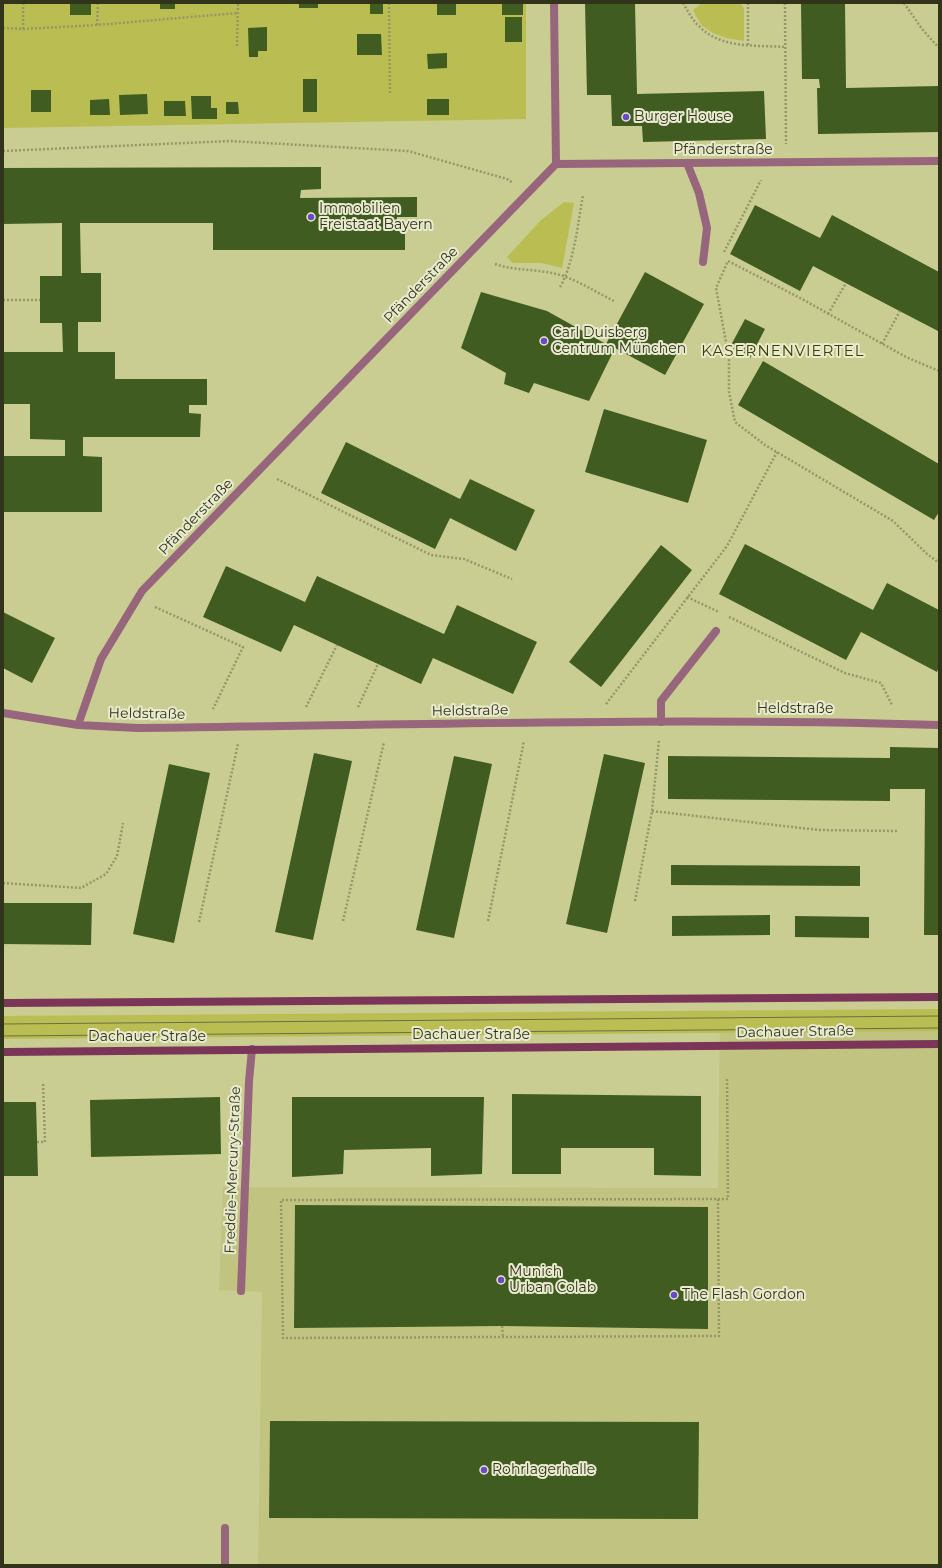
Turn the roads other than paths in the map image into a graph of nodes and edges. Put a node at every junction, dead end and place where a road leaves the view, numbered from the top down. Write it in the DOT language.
graph roads {
  1 [pos="554,3"];
  2 [pos="939,162"];
  3 [pos="687,163"];
  4 [pos="556,164"];
  5 [pos="703,262"];
  6 [pos="716,631"];
  7 [pos="3,713"];
  8 [pos="660,722"];
  9 [pos="78,725"];
  10 [pos="939,725"];
  11 [pos="939,997"];
  12 [pos="3,1003"];
  13 [pos="939,1044"];
  14 [pos="252,1049"];
  15 [pos="3,1052"];
  16 [pos="241,1291"];
  17 [pos="225,1528"];
  18 [pos="225,1565"];
  1 -- 4 [label="street"];
  2 -- 3 [label="street, Pfänderstraße"];
  3 -- 4 [label="street, Pfänderstraße"];
  3 -- 5 [label="street"];
  4 -- 9 [label="street, Pfänderstraße"];
  6 -- 8 [label="street"];
  7 -- 9 [label="street, Heldstraße"];
  8 -- 9 [label="street, Heldstraße"];
  8 -- 10 [label="street, Heldstraße"];
  11 -- 12 [label="main road"];
  13 -- 14 [label="main road, Dachauer Straße"];
  14 -- 15 [label="main road, Dachauer Straße"];
  14 -- 16 [label="street, Freddie-Mercury-Straße"];
  17 -- 18 [label="street"];
}
